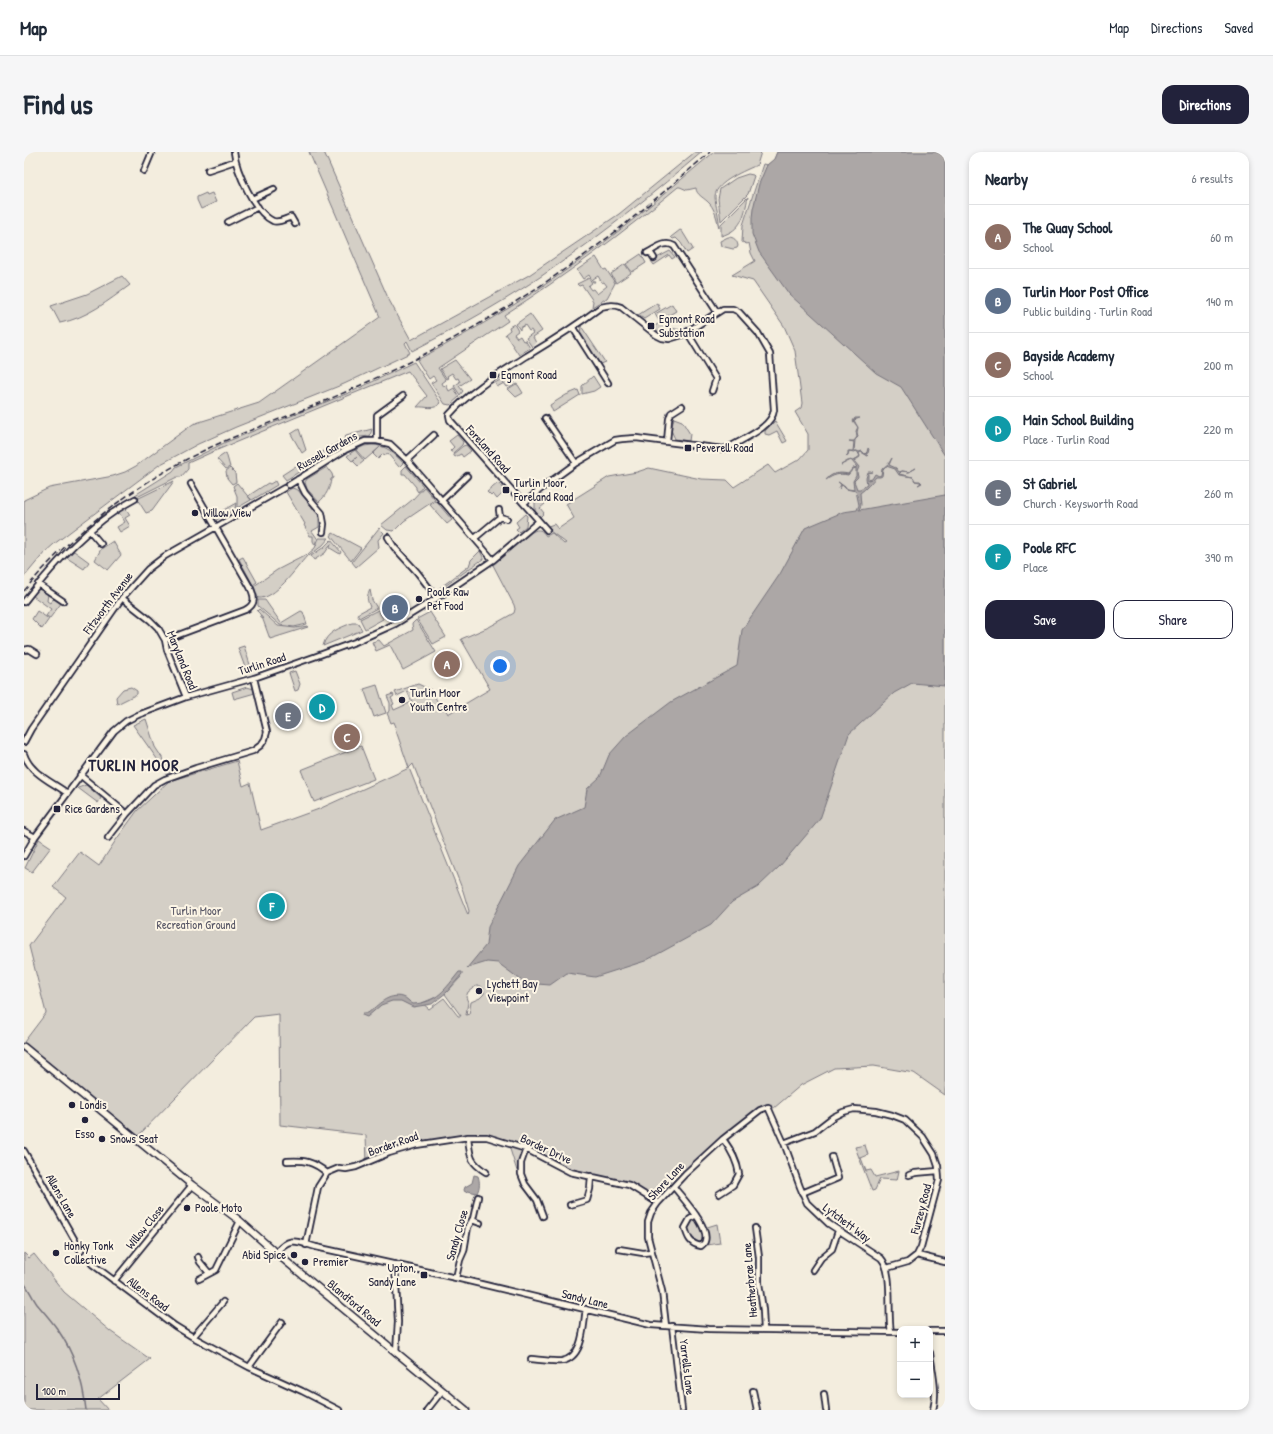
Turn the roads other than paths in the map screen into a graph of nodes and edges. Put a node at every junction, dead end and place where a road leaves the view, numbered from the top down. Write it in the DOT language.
graph roads {
  1 [pos="152,152"];
  2 [pos="234,152"];
  3 [pos="235,161"];
  4 [pos="208,170"];
  5 [pos="144,171"];
  6 [pos="274,189"];
  7 [pos="252,199"];
  8 [pos="258,207"];
  9 [pos="228,222"];
  10 [pos="295,224"];
  11 [pos="654,258"];
  12 [pos="717,312"];
  13 [pos="573,328"];
  14 [pos="687,332"];
  15 [pos="608,383"];
  16 [pos="712,392"];
  17 [pos="403,396"];
  18 [pos="682,406"];
  19 [pos="545,418"];
  20 [pos="434,435"];
  21 [pos="377,441"];
  22 [pos="667,442"];
  23 [pos="407,460"];
  24 [pos="576,463"];
  25 [pos="467,476"];
  26 [pos="298,479"];
  27 [pos="191,484"];
  28 [pos="289,485"];
  29 [pos="284,488"];
  30 [pos="135,499"];
  31 [pos="441,501"];
  32 [pos="524,503"];
  33 [pos="499,510"];
  34 [pos="500,516"];
  35 [pos="507,519"];
  36 [pos="539,521"];
  37 [pos="216,528"];
  38 [pos="547,530"];
  39 [pos="90,531"];
  40 [pos="323,532"];
  41 [pos="388,537"];
  42 [pos="475,538"];
  43 [pos="101,544"];
  44 [pos="493,560"];
  45 [pos="38,584"];
  46 [pos="122,598"];
  47 [pos="437,598"];
  48 [pos="63,601"];
  49 [pos="24,602"];
  50 [pos="165,640"];
  51 [pos="24,650"];
  52 [pos="38,654"];
  53 [pos="254,678"];
  54 [pos="186,697"];
  55 [pos="24,742"];
  56 [pos="24,754"];
  57 [pos="80,775"];
  58 [pos="67,793"];
  59 [pos="127,814"];
  60 [pos="24,831"];
  61 [pos="35,837"];
  62 [pos="108,838"];
  63 [pos="24,856"];
  64 [pos="24,1046"];
  65 [pos="768,1107"];
  66 [pos="468,1138"];
  67 [pos="723,1139"];
  68 [pos="784,1143"];
  69 [pos="526,1149"];
  70 [pos="24,1151"];
  71 [pos="832,1157"];
  72 [pos="286,1161"];
  73 [pos="938,1171"];
  74 [pos="486,1172"];
  75 [pos="327,1173"];
  76 [pos="909,1175"];
  77 [pos="591,1176"];
  78 [pos="192,1185"];
  79 [pos="674,1186"];
  80 [pos="802,1193"];
  81 [pos="719,1194"];
  82 [pos="478,1197"];
  83 [pos="658,1203"];
  84 [pos="570,1205"];
  85 [pos="696,1215"];
  86 [pos="543,1216"];
  87 [pos="472,1220"];
  88 [pos="240,1221"];
  89 [pos="480,1223"];
  90 [pos="755,1228"];
  91 [pos="838,1231"];
  92 [pos="72,1235"];
  93 [pos="67,1238"];
  94 [pos="306,1244"];
  95 [pos="619,1249"];
  96 [pos="81,1251"];
  97 [pos="651,1252"];
  98 [pos="276,1253"];
  99 [pos="917,1255"];
  100 [pos="198,1257"];
  101 [pos="945,1262"];
  102 [pos="92,1264"];
  103 [pos="395,1264"];
  104 [pos="887,1268"];
  105 [pos="813,1270"];
  106 [pos="209,1273"];
  107 [pos="456,1278"];
  108 [pos="199,1279"];
  109 [pos="114,1281"];
  110 [pos="223,1302"];
  111 [pos="586,1309"];
  112 [pos="282,1322"];
  113 [pos="666,1326"];
  114 [pos="672,1326"];
  115 [pos="764,1330"];
  116 [pos="933,1331"];
  117 [pos="945,1331"];
  118 [pos="891,1332"];
  119 [pos="897,1332"];
  120 [pos="193,1337"];
  121 [pos="396,1352"];
  122 [pos="531,1359"];
  123 [pos="931,1362"];
  124 [pos="249,1367"];
  125 [pos="442,1391"];
  126 [pos="754,1391"];
  127 [pos="824,1394"];
  128 [pos="339,1410"];
  129 [pos="427,1410"];
  130 [pos="466,1410"];
  131 [pos="682,1410"];
  132 [pos="757,1410"];
  133 [pos="826,1410"];
  134 [pos="932,1410"];
  1 -- 5 [label="street"];
  2 -- 3 [label="street"];
  3 -- 4 [label="street"];
  3 -- 7 [label="street"];
  6 -- 7 [label="street"];
  7 -- 8 [label="street"];
  8 -- 9 [label="street"];
  8 -- 10 [label="street"];
  11 -- 12 [label="street"];
  12 -- 14 [label="street"];
  12 -- 22 [label="street"];
  13 -- 14 [label="street"];
  13 -- 15 [label="street"];
  13 -- 32 [label="street, Foreland Road"];
  14 -- 16 [label="street"];
  17 -- 21 [label="street, Russell Gardens"];
  18 -- 22 [label="street"];
  19 -- 24 [label="street"];
  20 -- 23 [label="street"];
  21 -- 23 [label="street, Russell Gardens"];
  21 -- 26 [label="street, Russell Gardens"];
  22 -- 24 [label="street"];
  23 -- 31 [label="street, Russell Gardens"];
  24 -- 32 [label="street"];
  25 -- 31 [label="street"];
  26 -- 28 [label="street, Russell Gardens"];
  26 -- 40 [label="street"];
  27 -- 37 [label="street"];
  29 -- 37 [label="street, Fitzworth Avenue"];
  30 -- 39 [label="street"];
  31 -- 42 [label="street, Russell Gardens"];
  32 -- 36 [label="street, Foreland Road"];
  33 -- 34 [label="street"];
  34 -- 35 [label="street"];
  34 -- 42 [label="street"];
  36 -- 38 [label="street, Foreland Road"];
  36 -- 44 [label="street, Turlin Road"];
  37 -- 46 [label="street, Fitzworth Avenue"];
  37 -- 50 [label="street"];
  39 -- 43 [label="street"];
  39 -- 45 [label="street"];
  41 -- 47 [label="street"];
  42 -- 44 [label="street, Russell Gardens"];
  44 -- 47 [label="street, Turlin Road"];
  45 -- 48 [label="street"];
  45 -- 49 [label="street"];
  46 -- 50 [label="street, Maryland Road"];
  46 -- 55 [label="street, Fitzworth Avenue"];
  47 -- 53 [label="street, Turlin Road"];
  50 -- 54 [label="street, Maryland Road"];
  51 -- 52 [label="street"];
  53 -- 54 [label="street, Turlin Road"];
  53 -- 59 [label="street"];
  54 -- 57 [label="street, Turlin Road"];
  56 -- 58 [label="street"];
  57 -- 58 [label="street, Turlin Road"];
  57 -- 59 [label="street"];
  58 -- 61 [label="street, Turlin Road"];
  59 -- 62 [label="street"];
  60 -- 61 [label="street"];
  61 -- 63 [label="street, Turlin Road"];
  64 -- 78 [label="main road, Blandford Road"];
  65 -- 67 [label="street, Shore Lane"];
  65 -- 68 [label="street, Lytchett Way"];
  66 -- 69 [label="street, Border Drive"];
  66 -- 74 [label="street"];
  66 -- 75 [label="street, Border Road"];
  67 -- 79 [label="street, Shore Lane"];
  67 -- 81 [label="street"];
  68 -- 73 [label="street, Furzey Road"];
  68 -- 80 [label="street, Lytchett Way"];
  69 -- 77 [label="street, Border Drive"];
  69 -- 86 [label="street"];
  70 -- 92 [label="street, Allens Lane"];
  71 -- 80 [label="street"];
  72 -- 75 [label="street"];
  73 -- 76 [label="street"];
  73 -- 99 [label="street, Furzey Road"];
  75 -- 94 [label="street"];
  77 -- 83 [label="street, Border Drive"];
  77 -- 84 [label="street"];
  78 -- 88 [label="main road, Blandford Road"];
  78 -- 109 [label="street, Willow Close"];
  79 -- 83 [label="street, Shore Lane"];
  79 -- 85 [label="street"];
  80 -- 91 [label="street, Lytchett Way"];
  82 -- 87 [label="street, Sandy Close"];
  83 -- 97 [label="street, Shore Lane"];
  85 -- 85 [label="street"];
  87 -- 89 [label="street"];
  87 -- 107 [label="street, Sandy Close"];
  88 -- 98 [label="main road, Blandford Road"];
  88 -- 106 [label="street"];
  90 -- 115 [label="street, Heatherbrae Lane"];
  91 -- 104 [label="street, Lytchett Way"];
  91 -- 105 [label="street"];
  92 -- 93 [label="street"];
  92 -- 96 [label="street, Allens Lane"];
  94 -- 98 [label="street, Sandy Lane"];
  94 -- 103 [label="street, Sandy Lane"];
  95 -- 97 [label="street"];
  97 -- 113 [label="street, Shore Lane"];
  98 -- 121 [label="main road, Blandford Road"];
  99 -- 101 [label="street"];
  99 -- 104 [label="street"];
  100 -- 106 [label="street"];
  102 -- 109 [label="street, Allens Road"];
  103 -- 107 [label="street, Sandy Lane"];
  103 -- 121 [label="street"];
  104 -- 118 [label="street"];
  106 -- 108 [label="street"];
  107 -- 111 [label="street, Sandy Lane"];
  109 -- 120 [label="street, Allens Road"];
  110 -- 120 [label="street"];
  111 -- 113 [label="street, Sandy Lane"];
  111 -- 122 [label="street"];
  112 -- 124 [label="street"];
  113 -- 114 [label="street, Sandy Lane"];
  114 -- 115 [label="street, Sandy Lane"];
  114 -- 131 [label="street, Yarrells Lane"];
  115 -- 118 [label="street, Sandy Lane"];
  116 -- 117 [label="street"];
  118 -- 119 [label="street, Sandy Lane"];
  120 -- 124 [label="street, Allens Road"];
  121 -- 125 [label="main road, Blandford Road"];
  123 -- 134 [label="street"];
  124 -- 128 [label="street, Allens Road"];
  125 -- 129 [label="street"];
  125 -- 130 [label="main road, Blandford Road"];
  126 -- 132 [label="street"];
  127 -- 133 [label="street"];
}
